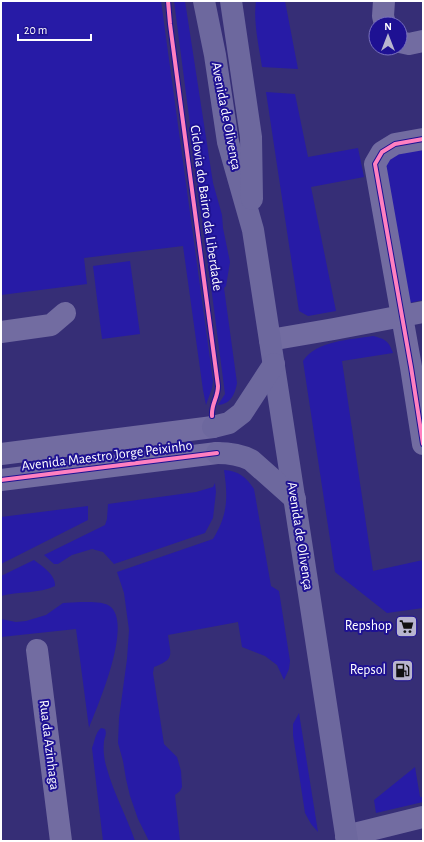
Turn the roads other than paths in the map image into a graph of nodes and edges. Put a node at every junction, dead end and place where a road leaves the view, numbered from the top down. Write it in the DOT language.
graph roads {
  1 [pos="204,1"];
  2 [pos="231,1"];
  3 [pos="384,1"];
  4 [pos="382,16"];
  5 [pos="423,139"];
  6 [pos="253,230"];
  7 [pos="65,313"];
  8 [pos="413,314"];
  9 [pos="1,332"];
  10 [pos="270,340"];
  11 [pos="274,364"];
  12 [pos="213,427"];
  13 [pos="423,444"];
  14 [pos="217,453"];
  15 [pos="1,454"];
  16 [pos="1,480"];
  17 [pos="294,499"];
  18 [pos="37,650"];
  19 [pos="423,817"];
  20 [pos="347,839"];
  21 [pos="61,841"];
  1 -- 6 [label="main road, Avenida de Olivença"];
  2 -- 6 [label="main road, Avenida de Olivença"];
  3 -- 4 [label="street"];
  5 -- 8 [label="street"];
  6 -- 10 [label="main road, Avenida de Olivença"];
  7 -- 9 [label="street"];
  8 -- 10 [label="street"];
  8 -- 13 [label="street"];
  10 -- 11 [label="main road, Avenida de Olivença"];
  11 -- 12 [label="main road"];
  11 -- 17 [label="main road, Avenida de Olivença"];
  12 -- 15 [label="street, Avenida Maestro Jorge Peixinho"];
  14 -- 16 [label="street, Avenida Maestro Jorge Peixinho"];
  14 -- 17 [label="main road"];
  17 -- 20 [label="main road, Avenida de Olivença"];
  18 -- 21 [label="street, Rua da Azinhaga"];
  19 -- 20 [label="street"];
}
